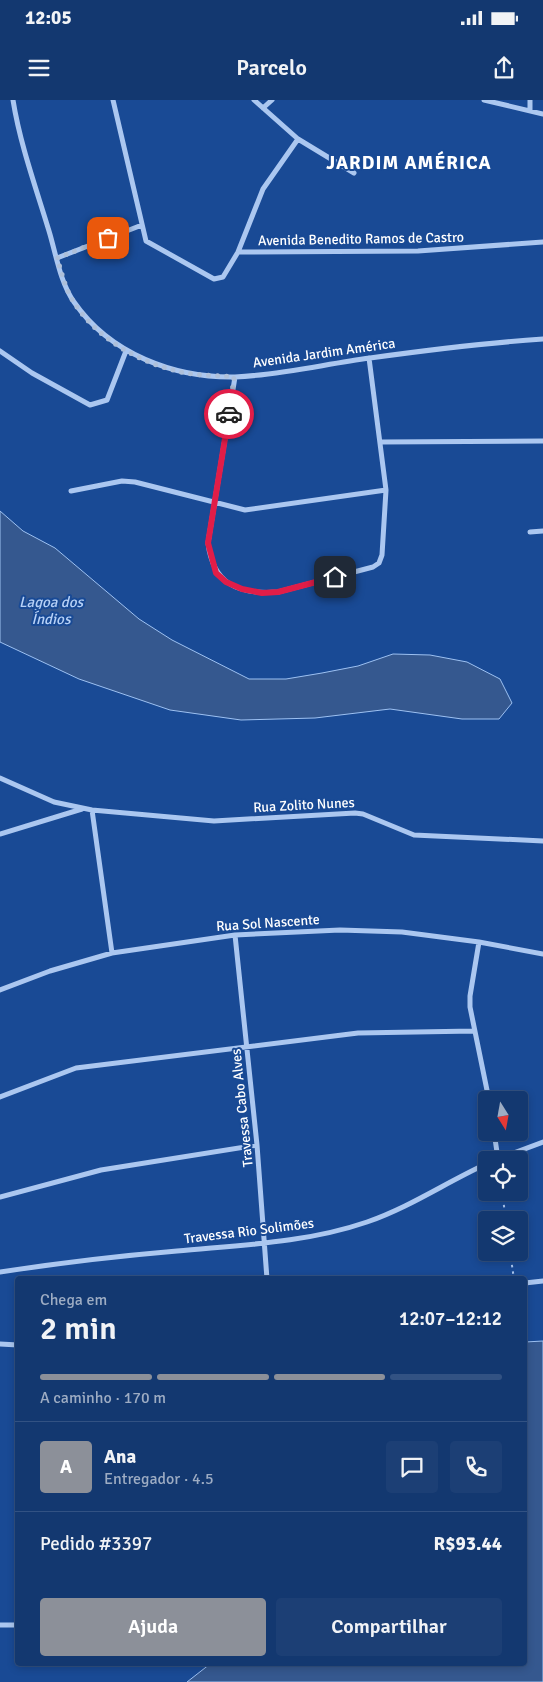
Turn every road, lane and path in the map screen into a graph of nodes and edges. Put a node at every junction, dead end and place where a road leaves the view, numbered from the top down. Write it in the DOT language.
graph roads {
  1 [pos="13,100"];
  2 [pos="113,100"];
  3 [pos="254,100"];
  4 [pos="272,100"];
  5 [pos="484,100"];
  6 [pos="530,100"];
  7 [pos="263,108"];
  8 [pos="530,110"];
  9 [pos="543,114"];
  10 [pos="298,139"];
  11 [pos="354,173"];
  12 [pos="142,225"];
  13 [pos="543,242"];
  14 [pos="238,252"];
  15 [pos="57,258"];
  16 [pos="543,339"];
  17 [pos="0,351"];
  18 [pos="126,351"];
  19 [pos="369,358"];
  20 [pos="234,377"];
  21 [pos="543,441"];
  22 [pos="381,442"];
  23 [pos="386,490"];
  24 [pos="71,491"];
  25 [pos="215,503"];
  26 [pos="543,531"];
  27 [pos="530,532"];
  28 [pos="0,778"];
  29 [pos="83,809"];
  30 [pos="92,810"];
  31 [pos="0,834"];
  32 [pos="543,840"];
  33 [pos="235,935"];
  34 [pos="479,942"];
  35 [pos="112,954"];
  36 [pos="543,954"];
  37 [pos="0,990"];
  38 [pos="474,1031"];
  39 [pos="247,1046"];
  40 [pos="487,1091"];
  41 [pos="0,1097"];
  42 [pos="543,1142"];
  43 [pos="257,1145"];
  44 [pos="518,1151"];
  45 [pos="478,1168"];
  46 [pos="0,1198"];
  47 [pos="265,1243"];
  48 [pos="511,1261"];
  49 [pos="0,1272"];
  50 [pos="267,1276"];
  51 [pos="514,1276"];
  52 [pos="543,1281"];
  53 [pos="527,1283"];
  54 [pos="0,1344"];
  55 [pos="15,1345"];
  56 [pos="0,1625"];
  57 [pos="15,1625"];
  1 -- 15 [label="street, Avenida Jardim América"];
  2 -- 12 [label="street"];
  3 -- 7 [label="street"];
  4 -- 7 [label="street"];
  5 -- 8 [label="street"];
  6 -- 8 [label="street"];
  7 -- 10 [label="street"];
  8 -- 9 [label="street"];
  10 -- 11 [label="street"];
  10 -- 14 [label="street"];
  12 -- 14 [label="street"];
  12 -- 15 [label="street"];
  13 -- 14 [label="street, Avenida Benedito Ramos de Castro"];
  15 -- 18 [label="street, Avenida Jardim América"];
  16 -- 19 [label="street, Avenida Jardim América"];
  17 -- 18 [label="street"];
  18 -- 20 [label="street, Avenida Jardim América"];
  19 -- 20 [label="street, Avenida Jardim América"];
  19 -- 22 [label="street"];
  20 -- 25 [label="street"];
  21 -- 22 [label="street"];
  22 -- 23 [label="street"];
  23 -- 25 [label="street"];
  23 -- 25 [label="street"];
  24 -- 25 [label="street"];
  26 -- 27 [label="street"];
  28 -- 29 [label="street"];
  29 -- 30 [label="street, Rua Zolito Nunes"];
  29 -- 31 [label="street"];
  30 -- 32 [label="street, Rua Zolito Nunes"];
  30 -- 35 [label="street"];
  33 -- 34 [label="street, Rua Sol Nascente"];
  33 -- 35 [label="street, Rua Sol Nascente"];
  33 -- 39 [label="street, Travessa Cabo Alves"];
  34 -- 36 [label="street, Rua Sol Nascente"];
  34 -- 38 [label="street"];
  35 -- 37 [label="street, Rua Sol Nascente"];
  38 -- 39 [label="street"];
  38 -- 40 [label="street"];
  39 -- 41 [label="street"];
  39 -- 43 [label="street, Travessa Cabo Alves"];
  42 -- 44 [label="street"];
  43 -- 46 [label="street"];
  43 -- 47 [label="street, Travessa Cabo Alves"];
  45 -- 47 [label="street, Travessa Rio Solimões"];
  47 -- 49 [label="street, Travessa Rio Solimões"];
  47 -- 50 [label="street, Travessa Cabo Alves"];
  48 -- 51 [label="path"];
  52 -- 53 [label="street"];
  54 -- 55 [label="street"];
  56 -- 57 [label="street"];
}
